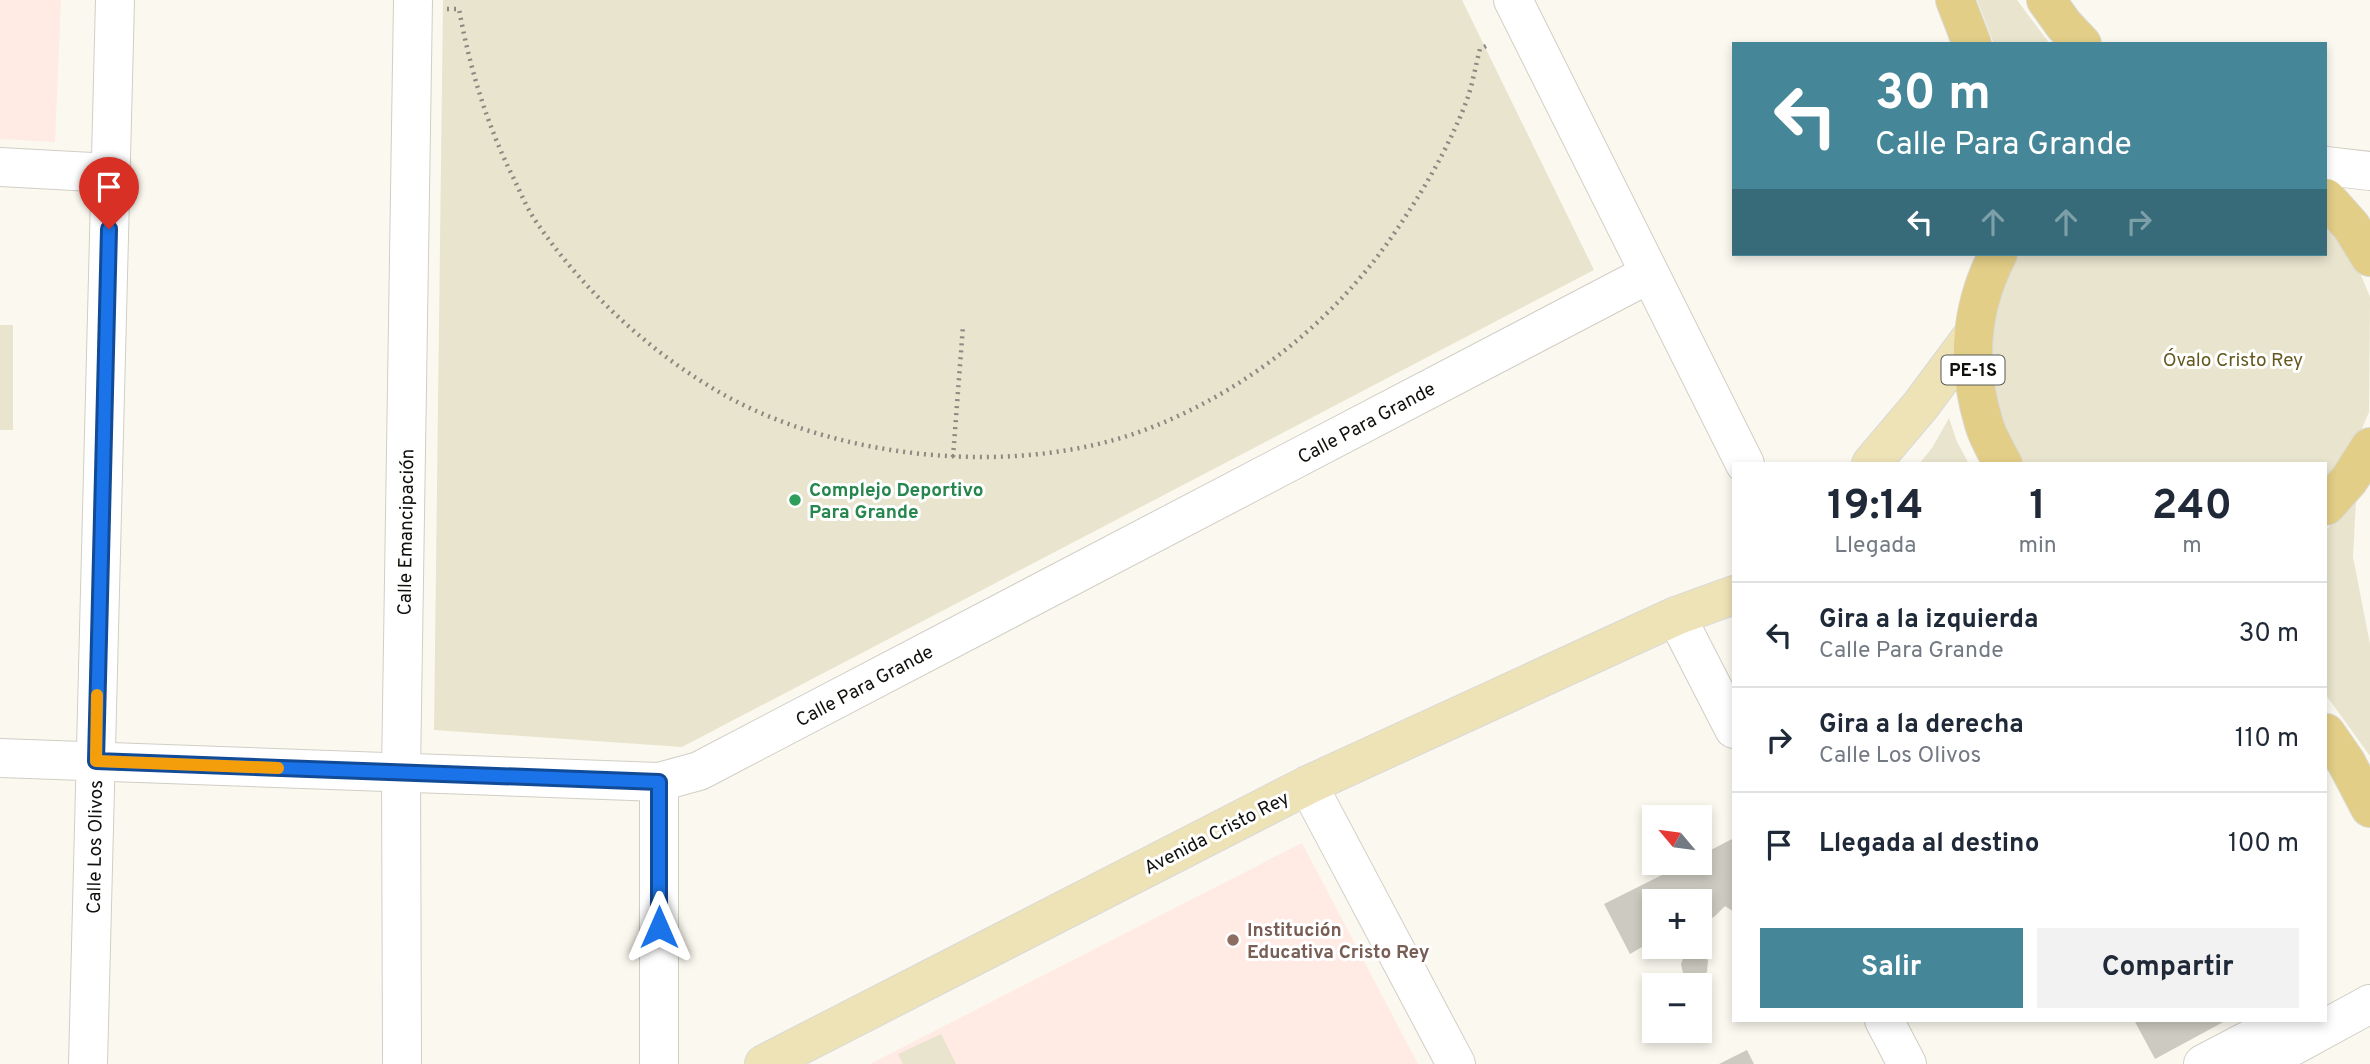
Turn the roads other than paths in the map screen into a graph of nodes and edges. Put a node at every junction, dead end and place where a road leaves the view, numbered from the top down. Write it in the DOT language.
graph roads {
  1 [pos="115,0"];
  2 [pos="1513,0"];
  3 [pos="1955,0"];
  4 [pos="2046,0"];
  5 [pos="425,4"];
  6 [pos="1971,42"];
  7 [pos="2080,42"];
  8 [pos="2327,166"];
  9 [pos="0,167"];
  10 [pos="2370,171"];
  11 [pos="110,173"];
  12 [pos="2327,199"];
  13 [pos="2370,257"];
  14 [pos="1992,260"];
  15 [pos="1649,274"];
  16 [pos="1973,335"];
  17 [pos="2370,447"];
  18 [pos="1744,462"];
  19 [pos="1873,462"];
  20 [pos="2002,462"];
  21 [pos="2327,505"];
  22 [pos="1732,582"];
  23 [pos="1732,596"];
  24 [pos="1676,616"];
  25 [pos="1732,725"];
  26 [pos="2327,734"];
  27 [pos="0,758"];
  28 [pos="96,761"];
  29 [pos="401,772"];
  30 [pos="659,782"];
  31 [pos="1308,785"];
  32 [pos="2370,808"];
  33 [pos="2370,978"];
  34 [pos="2327,1000"];
  35 [pos="2370,1004"];
  36 [pos="1885,1022"];
  37 [pos="2283,1022"];
  38 [pos="88,1064"];
  39 [pos="402,1064"];
  40 [pos="659,1064"];
  41 [pos="764,1064"];
  42 [pos="1456,1064"];
  43 [pos="1907,1064"];
  44 [pos="2203,1064"];
  45 [pos="2260,1064"];
  1 -- 11 [label="street, Calle Los Olivos"];
  2 -- 15 [label="street"];
  3 -- 6 [label="highway"];
  4 -- 7 [label="highway"];
  5 -- 29 [label="street, Calle Emancipación"];
  8 -- 10 [label="street"];
  9 -- 11 [label="street"];
  11 -- 28 [label="street, Calle Los Olivos"];
  12 -- 13 [label="highway"];
  14 -- 16 [label="highway, PE-1S"];
  15 -- 18 [label="street"];
  15 -- 30 [label="street, Calle Para Grande"];
  16 -- 19 [label="main road"];
  16 -- 20 [label="highway, PE-1S"];
  17 -- 21 [label="highway"];
  22 -- 24 [label="main road, Avenida Cristo Rey"];
  23 -- 24 [label="main road, Avenida Cristo Rey"];
  24 -- 25 [label="street"];
  24 -- 31 [label="main road, Avenida Cristo Rey"];
  26 -- 32 [label="highway"];
  27 -- 28 [label="street, Calle Para Grande"];
  28 -- 29 [label="street, Calle Para Grande"];
  28 -- 38 [label="street, Calle Los Olivos"];
  29 -- 30 [label="street, Calle Para Grande"];
  29 -- 39 [label="street, Calle Emancipación"];
  30 -- 40 [label="street"];
  31 -- 41 [label="main road, Avenida Cristo Rey"];
  31 -- 42 [label="street"];
  33 -- 34 [label="street"];
  35 -- 45 [label="street"];
  36 -- 43 [label="street"];
  37 -- 44 [label="street"];
}
